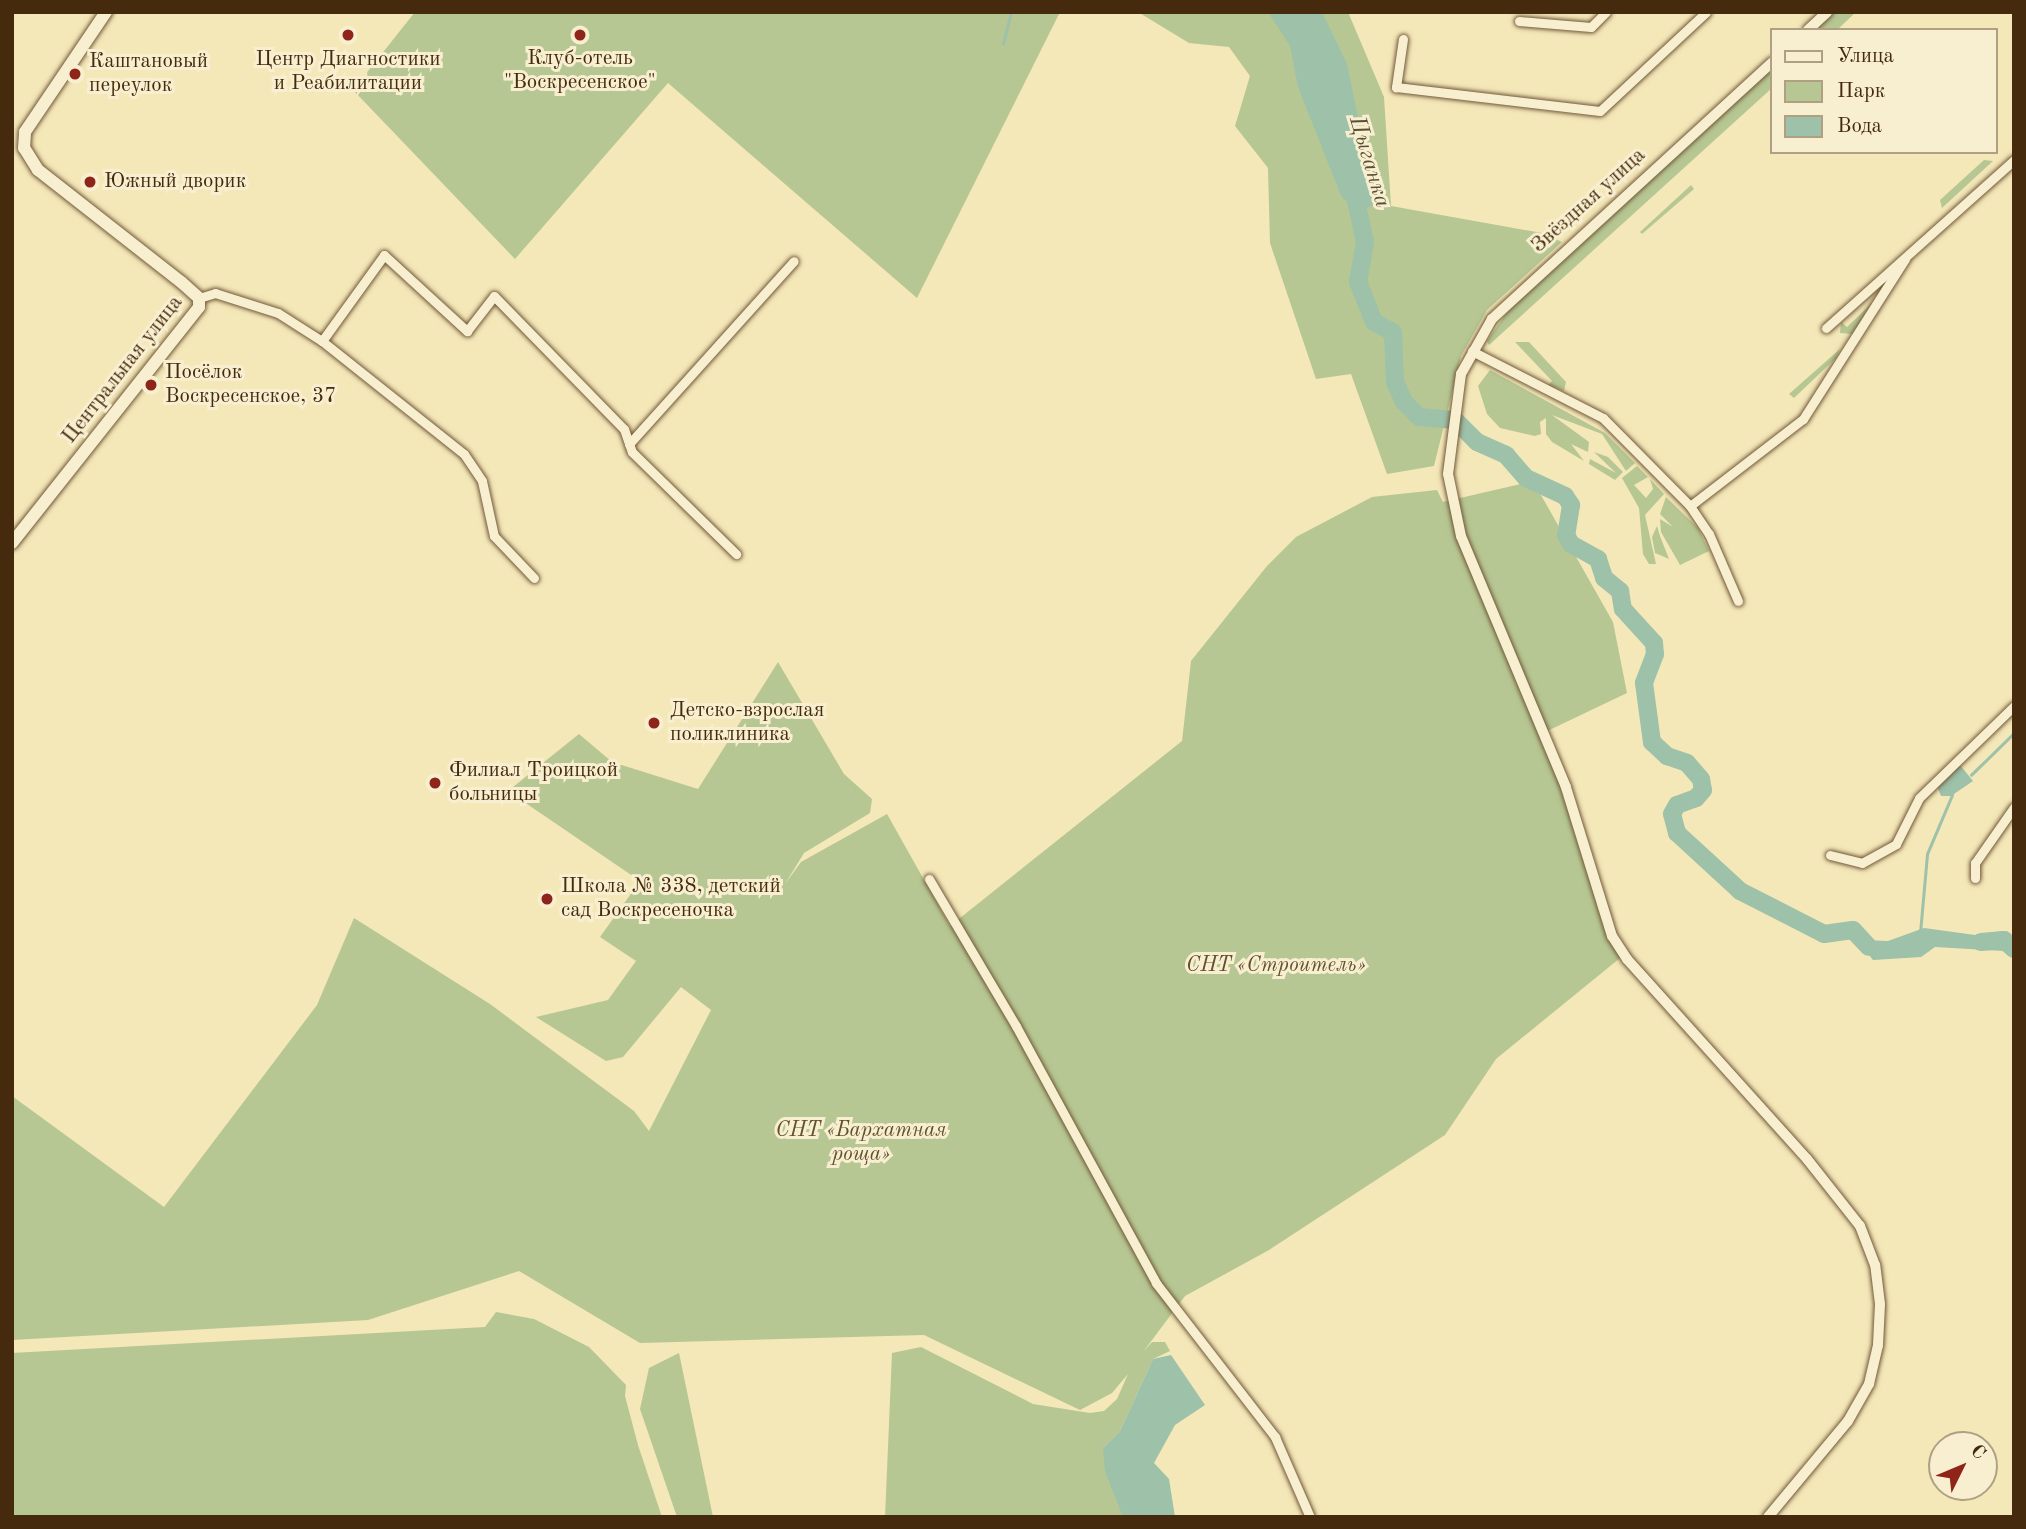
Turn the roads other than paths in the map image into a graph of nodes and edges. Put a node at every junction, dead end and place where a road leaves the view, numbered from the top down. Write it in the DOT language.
graph roads {
  1 [pos="106,12"];
  2 [pos="1606,12"];
  3 [pos="1706,12"];
  4 [pos="1828,12"];
  5 [pos="1519,21"];
  6 [pos="1810,28"];
  7 [pos="1403,39"];
  8 [pos="1770,64"];
  9 [pos="2014,160"];
  10 [pos="1905,259"];
  11 [pos="794,261"];
  12 [pos="199,298"];
  13 [pos="1826,328"];
  14 [pos="322,341"];
  15 [pos="1472,351"];
  16 [pos="629,444"];
  17 [pos="1690,506"];
  18 [pos="12,543"];
  19 [pos="736,554"];
  20 [pos="534,578"];
  21 [pos="1738,601"];
  22 [pos="2014,706"];
  23 [pos="2014,807"];
  24 [pos="1830,855"];
  25 [pos="1975,878"];
  26 [pos="929,879"];
  27 [pos="1310,1517"];
  28 [pos="1768,1517"];
  1 -- 12 [label="main road, Центральная улица"];
  2 -- 5 [label="street"];
  3 -- 7 [label="street"];
  4 -- 6 [label="street"];
  8 -- 15 [label="street, Звёздная улица"];
  9 -- 10 [label="street"];
  10 -- 13 [label="street"];
  10 -- 17 [label="street"];
  11 -- 16 [label="street"];
  12 -- 14 [label="street"];
  12 -- 18 [label="main road, Центральная улица"];
  14 -- 16 [label="street"];
  14 -- 20 [label="street"];
  15 -- 17 [label="street"];
  15 -- 28 [label="street, Звёздная улица"];
  16 -- 19 [label="street"];
  17 -- 21 [label="street"];
  22 -- 24 [label="street"];
  23 -- 25 [label="street"];
  26 -- 27 [label="street"];
}
